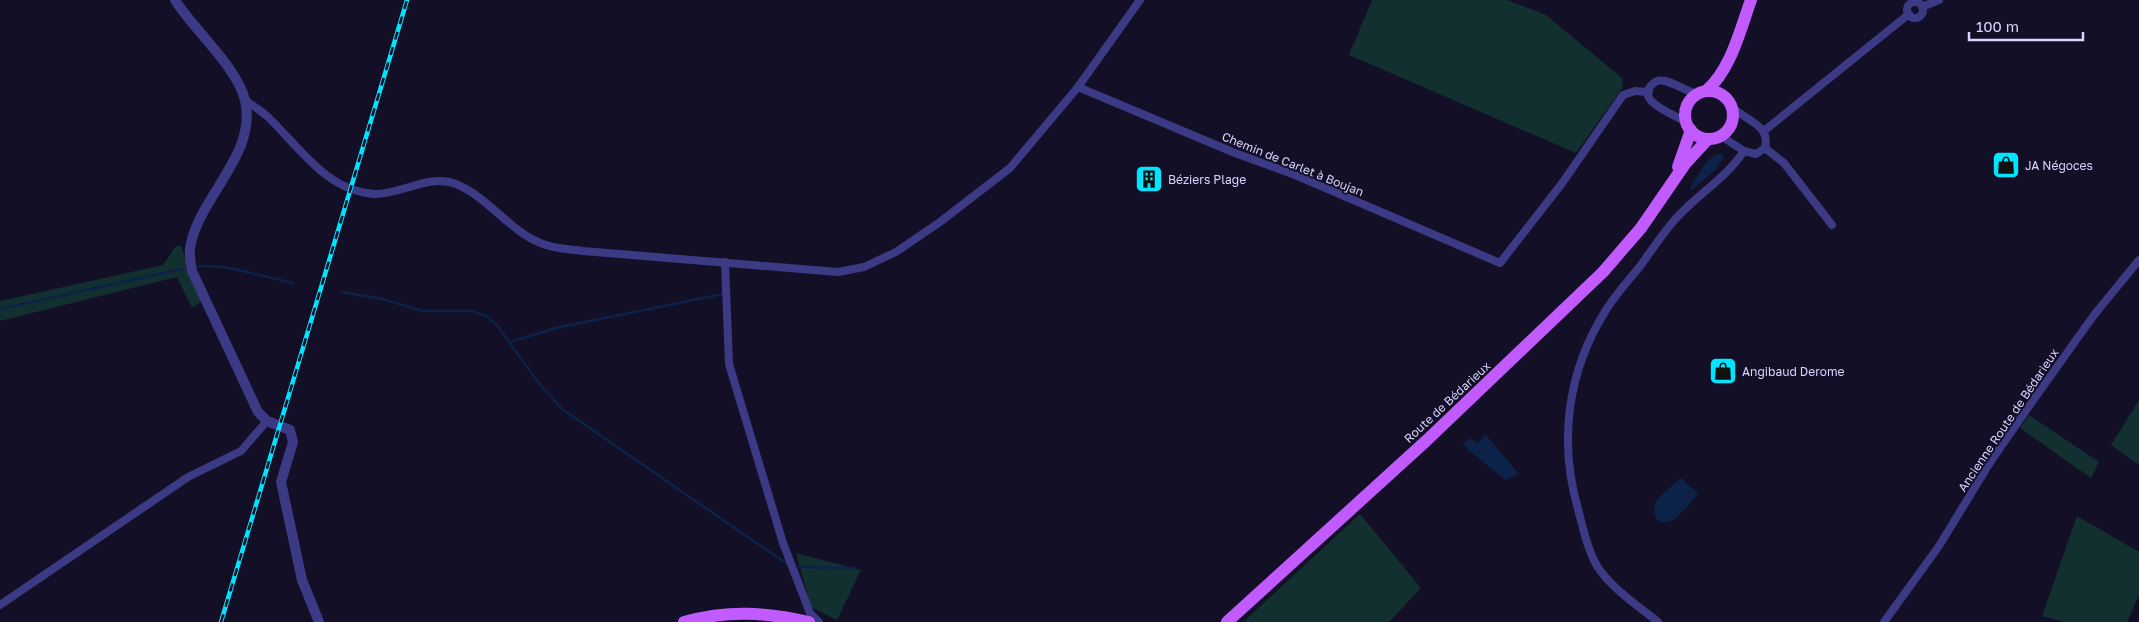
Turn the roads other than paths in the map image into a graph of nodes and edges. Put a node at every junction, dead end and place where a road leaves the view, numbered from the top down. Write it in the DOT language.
graph roads {
  1 [pos="175,0"];
  2 [pos="1140,0"];
  3 [pos="1751,0"];
  4 [pos="1939,0"];
  5 [pos="1912,1"];
  6 [pos="1922,7"];
  7 [pos="1908,14"];
  8 [pos="1734,46"];
  9 [pos="1078,87"];
  10 [pos="1649,92"];
  11 [pos="1702,93"];
  12 [pos="245,100"];
  13 [pos="1728,102"];
  14 [pos="1688,126"];
  15 [pos="1764,131"];
  16 [pos="1721,136"];
  17 [pos="1708,139"];
  18 [pos="1765,148"];
  19 [pos="1744,151"];
  20 [pos="1670,186"];
  21 [pos="1832,226"];
  22 [pos="2139,260"];
  23 [pos="724,262"];
  24 [pos="267,421"];
  25 [pos="0,605"];
  26 [pos="319,622"];
  27 [pos="684,622"];
  28 [pos="809,622"];
  29 [pos="819,622"];
  30 [pos="1226,622"];
  31 [pos="1658,622"];
  32 [pos="1884,622"];
  1 -- 12 [label="street"];
  2 -- 9 [label="street"];
  3 -- 8 [label="main road"];
  4 -- 6 [label="street"];
  5 -- 6 [label="street"];
  5 -- 7 [label="street"];
  6 -- 7 [label="street"];
  7 -- 15 [label="street"];
  8 -- 11 [label="main road"];
  8 -- 13 [label="main road"];
  9 -- 10 [label="street, Chemin de Carlet à Boujan"];
  9 -- 23 [label="street"];
  10 -- 11 [label="street"];
  10 -- 14 [label="street"];
  11 -- 13 [label="main road"];
  11 -- 14 [label="main road"];
  12 -- 23 [label="street"];
  12 -- 24 [label="street"];
  13 -- 15 [label="street"];
  13 -- 16 [label="main road"];
  14 -- 17 [label="main road"];
  14 -- 20 [label="main road, Route de Bédarieux"];
  15 -- 18 [label="street"];
  16 -- 17 [label="main road"];
  16 -- 19 [label="street"];
  17 -- 20 [label="main road, Route de Bédarieux"];
  18 -- 19 [label="street"];
  18 -- 21 [label="street"];
  19 -- 31 [label="street"];
  20 -- 30 [label="main road, Route de Bédarieux"];
  22 -- 32 [label="street, Ancienne Route de Bédarieux"];
  23 -- 29 [label="street"];
  24 -- 25 [label="street"];
  24 -- 26 [label="street"];
  27 -- 28 [label="main road"];
}
